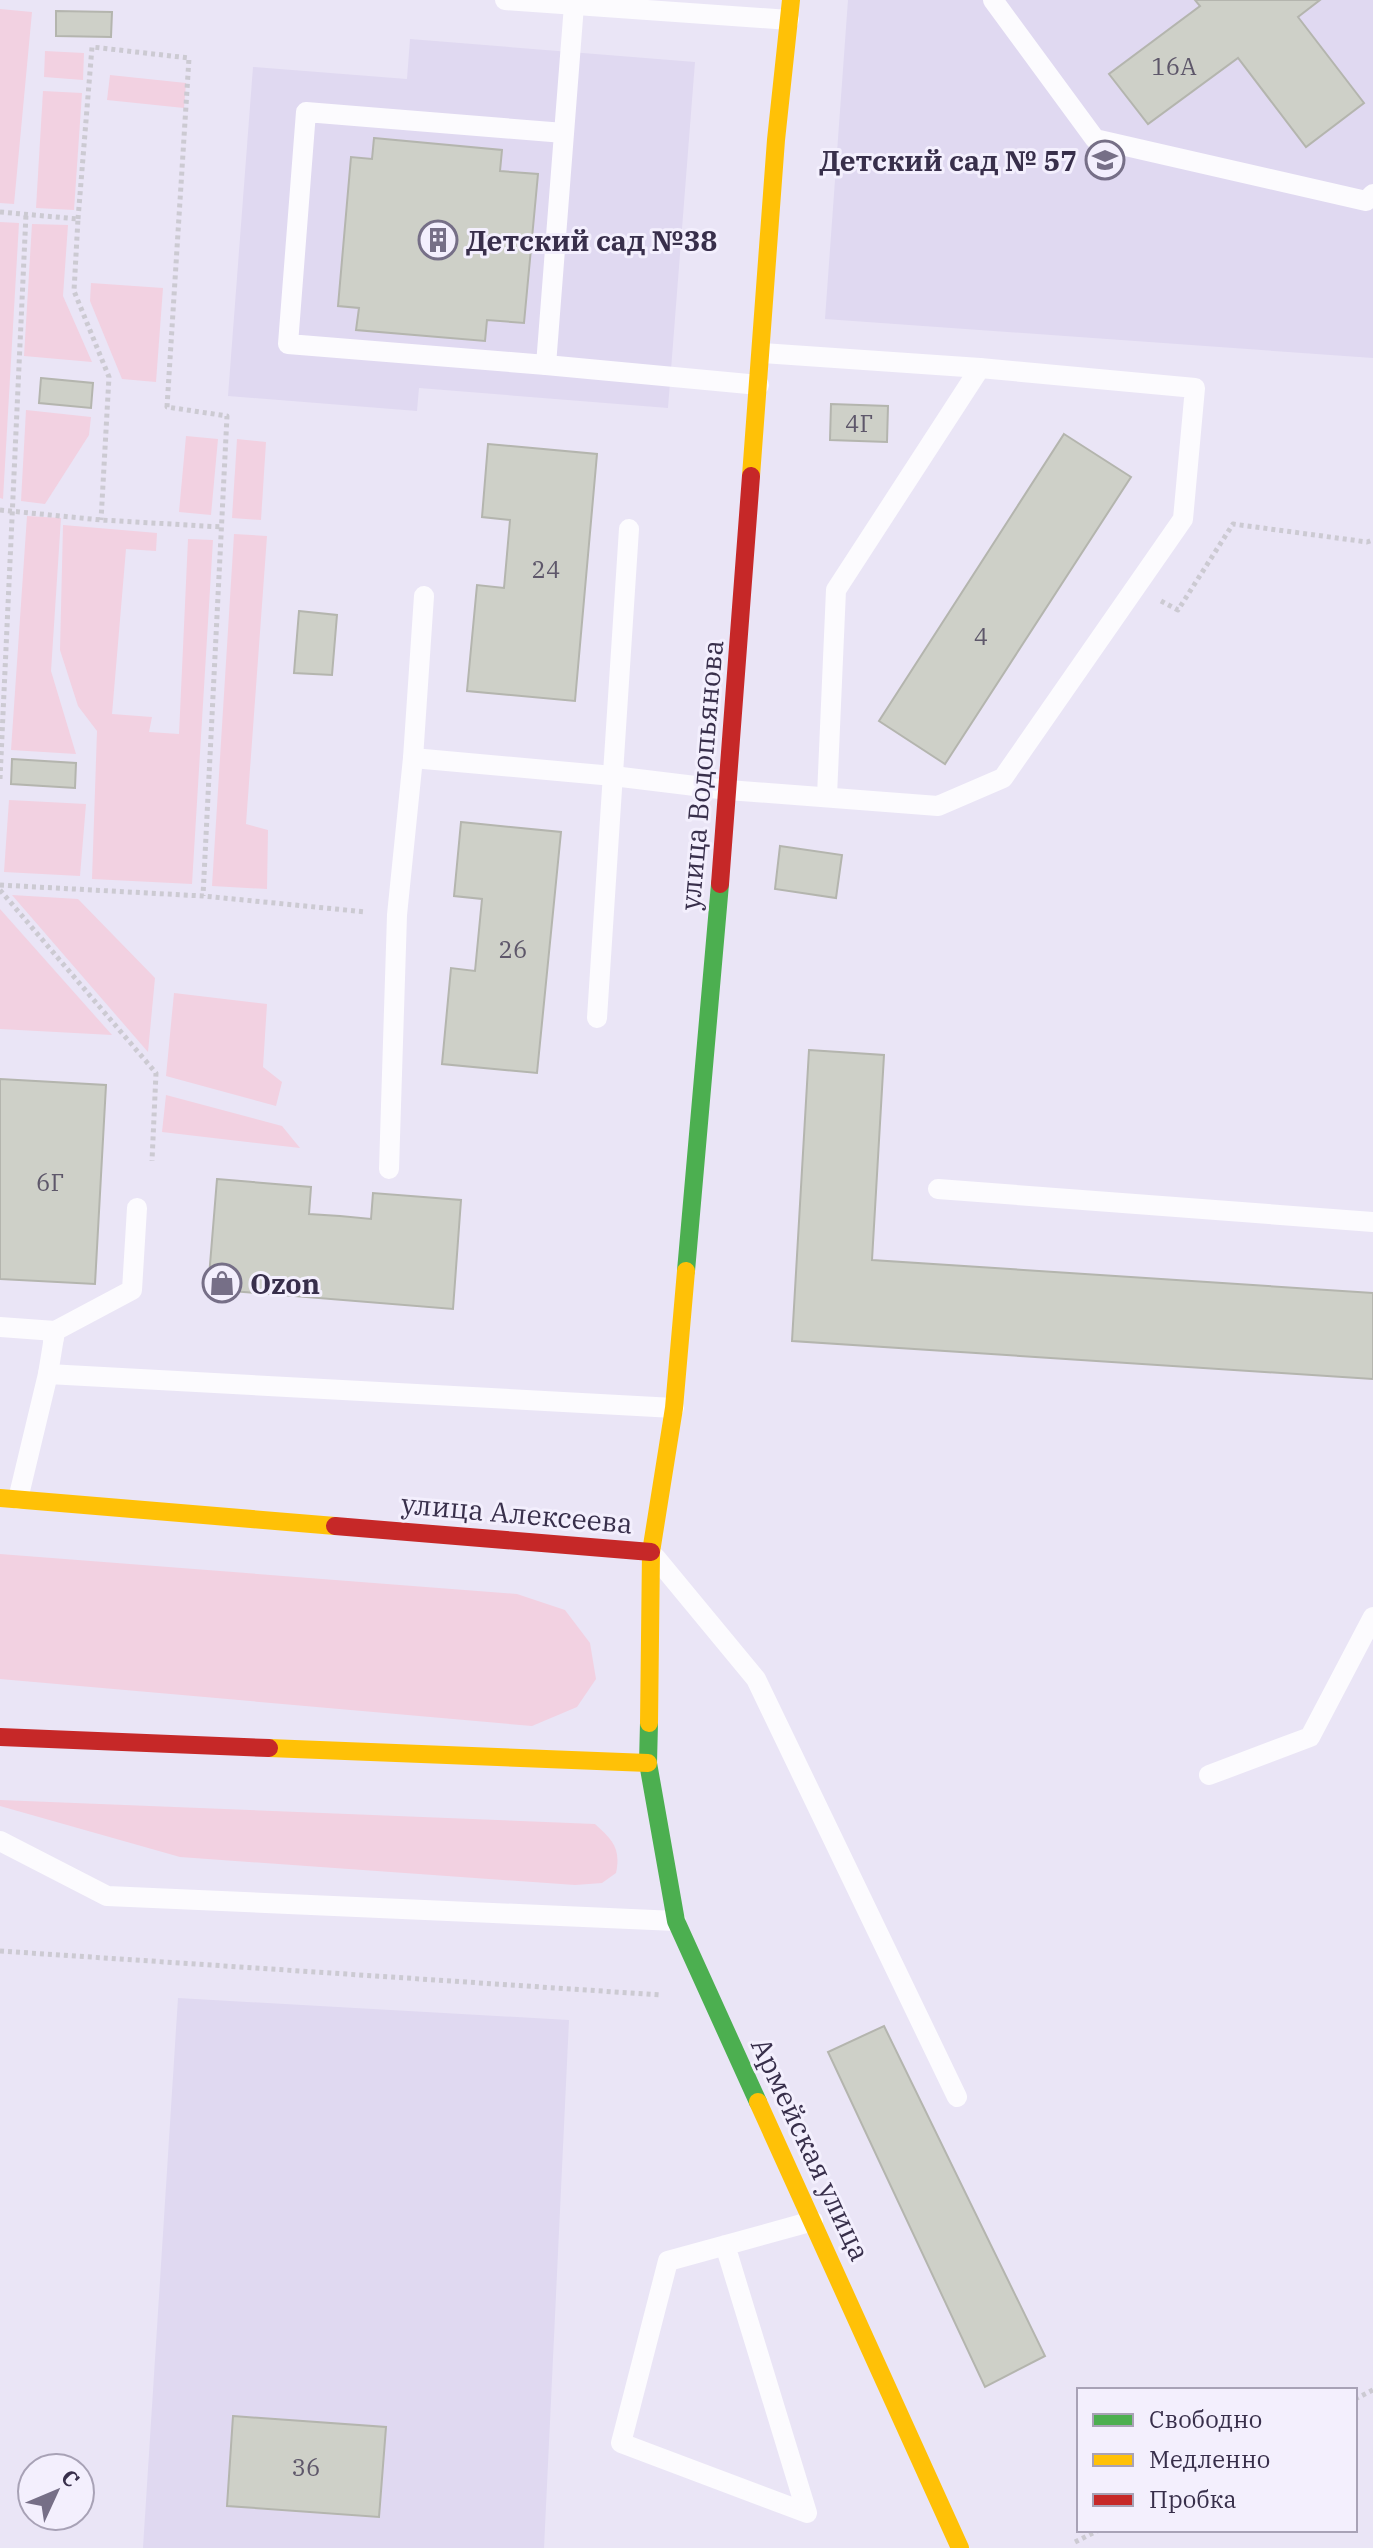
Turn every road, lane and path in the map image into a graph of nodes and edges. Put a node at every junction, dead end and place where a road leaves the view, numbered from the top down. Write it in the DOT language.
graph roads {
  1 [pos="505,0"];
  2 [pos="993,0"];
  3 [pos="596,3"];
  4 [pos="574,5"];
  5 [pos="790,10"];
  6 [pos="564,133"];
  7 [pos="1373,194"];
  8 [pos="0,212"];
  9 [pos="26,214"];
  10 [pos="78,219"];
  11 [pos="762,353"];
  12 [pos="546,365"];
  13 [pos="980,368"];
  14 [pos="759,385"];
  15 [pos="0,510"];
  16 [pos="13,511"];
  17 [pos="101,520"];
  18 [pos="223,527"];
  19 [pos="629,529"];
  20 [pos="1373,540"];
  21 [pos="1136,587"];
  22 [pos="424,596"];
  23 [pos="413,758"];
  24 [pos="613,776"];
  25 [pos="0,779"];
  26 [pos="728,790"];
  27 [pos="827,796"];
  28 [pos="0,887"];
  29 [pos="203,896"];
  30 [pos="397,915"];
  31 [pos="597,1018"];
  32 [pos="152,1161"];
  33 [pos="389,1169"];
  34 [pos="938,1189"];
  35 [pos="137,1208"];
  36 [pos="1373,1222"];
  37 [pos="0,1327"];
  38 [pos="55,1331"];
  39 [pos="48,1374"];
  40 [pos="674,1408"];
  41 [pos="9,1499"];
  42 [pos="651,1552"];
  43 [pos="1373,1617"];
  44 [pos="0,1737"];
  45 [pos="648,1763"];
  46 [pos="1209,1775"];
  47 [pos="0,1841"];
  48 [pos="676,1921"];
  49 [pos="0,1951"];
  50 [pos="676,1996"];
  51 [pos="957,2097"];
  52 [pos="813,2221"];
  53 [pos="725,2245"];
  54 [pos="1095,2532"];
  55 [pos="1075,2542"];
  56 [pos="960,2548"];
  1 -- 4 [label="lane"];
  2 -- 7 [label="lane"];
  3 -- 4 [label="lane"];
  3 -- 5 [label="lane"];
  4 -- 6 [label="lane"];
  5 -- 11 [label="street, улица Водопьянова"];
  6 -- 12 [label="lane"];
  6 -- 12 [label="lane"];
  8 -- 9 [label="path"];
  9 -- 10 [label="path"];
  9 -- 16 [label="path"];
  10 -- 17 [label="path"];
  10 -- 18 [label="path"];
  11 -- 13 [label="lane"];
  11 -- 14 [label="street, улица Водопьянова"];
  12 -- 14 [label="lane"];
  13 -- 21 [label="lane"];
  13 -- 27 [label="lane"];
  14 -- 26 [label="street, улица Водопьянова"];
  15 -- 16 [label="path"];
  16 -- 17 [label="path"];
  16 -- 25 [label="path"];
  17 -- 18 [label="path"];
  18 -- 29 [label="path"];
  19 -- 24 [label="lane"];
  20 -- 21 [label="path"];
  21 -- 27 [label="lane"];
  22 -- 23 [label="lane"];
  23 -- 24 [label="lane"];
  23 -- 30 [label="lane"];
  24 -- 26 [label="lane"];
  24 -- 31 [label="lane"];
  26 -- 27 [label="lane"];
  26 -- 40 [label="street, улица Водопьянова"];
  28 -- 29 [label="path"];
  28 -- 32 [label="path"];
  29 -- 30 [label="path"];
  30 -- 33 [label="lane"];
  34 -- 36 [label="lane"];
  35 -- 38 [label="lane"];
  37 -- 38 [label="lane"];
  38 -- 39 [label="lane"];
  39 -- 40 [label="lane"];
  39 -- 41 [label="lane"];
  40 -- 42 [label="street, улица Водопьянова"];
  41 -- 42 [label="street, улица Алексеева"];
  42 -- 45 [label="street, улица Алексеева"];
  42 -- 51 [label="lane"];
  43 -- 46 [label="lane"];
  44 -- 45 [label="street"];
  45 -- 48 [label="street, Армейская улица"];
  47 -- 48 [label="lane"];
  48 -- 52 [label="street, Армейская улица"];
  49 -- 50 [label="path"];
  52 -- 53 [label="lane"];
  52 -- 56 [label="street, Армейская улица"];
  53 -- 53 [label="lane"];
  54 -- 55 [label="path"];
}
